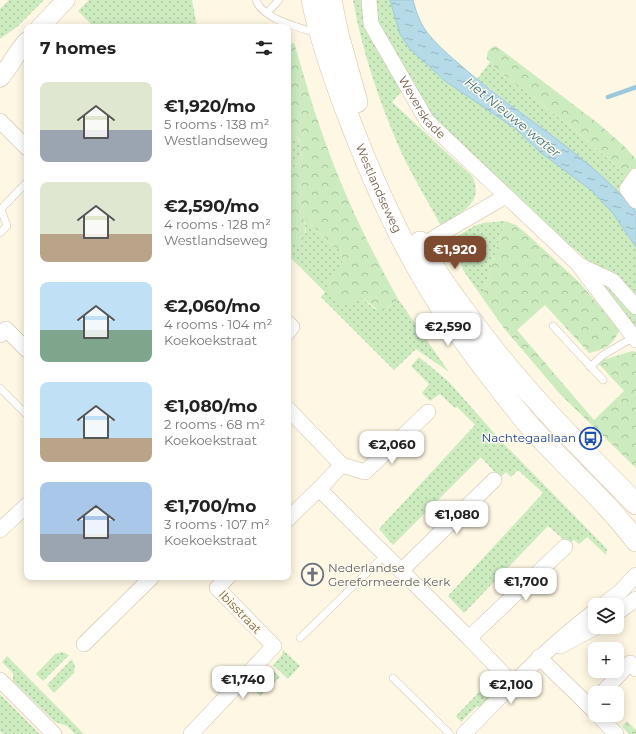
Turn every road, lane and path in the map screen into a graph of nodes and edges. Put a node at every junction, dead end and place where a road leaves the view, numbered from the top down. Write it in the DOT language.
graph roads {
  1 [pos="66,0"];
  2 [pos="256,0"];
  3 [pos="279,0"];
  4 [pos="312,0"];
  5 [pos="331,0"];
  6 [pos="369,0"];
  7 [pos="267,13"];
  8 [pos="43,24"];
  9 [pos="288,24"];
  10 [pos="291,25"];
  11 [pos="321,35"];
  12 [pos="23,45"];
  13 [pos="0,60"];
  14 [pos="0,78"];
  15 [pos="0,121"];
  16 [pos="24,145"];
  17 [pos="24,185"];
  18 [pos="506,196"];
  19 [pos="0,233"];
  20 [pos="416,251"];
  21 [pos="577,264"];
  22 [pos="636,307"];
  23 [pos="553,326"];
  24 [pos="3,332"];
  25 [pos="635,339"];
  26 [pos="24,348"];
  27 [pos="590,367"];
  28 [pos="603,380"];
  29 [pos="0,388"];
  30 [pos="24,412"];
  31 [pos="291,412"];
  32 [pos="428,412"];
  33 [pos="342,465"];
  34 [pos="494,480"];
  35 [pos="319,489"];
  36 [pos="636,504"];
  37 [pos="24,508"];
  38 [pos="291,516"];
  39 [pos="0,530"];
  40 [pos="636,541"];
  41 [pos="565,547"];
  42 [pos="385,555"];
  43 [pos="401,571"];
  44 [pos="636,575"];
  45 [pos="149,580"];
  46 [pos="225,580"];
  47 [pos="612,598"];
  48 [pos="636,599"];
  49 [pos="624,608"];
  50 [pos="588,616"];
  51 [pos="588,631"];
  52 [pos="300,638"];
  53 [pos="469,638"];
  54 [pos="84,644"];
  55 [pos="539,657"];
  56 [pos="636,669"];
  57 [pos="393,678"];
  58 [pos="0,680"];
  59 [pos="513,684"];
  60 [pos="609,686"];
  61 [pos="588,702"];
  62 [pos="606,722"];
  63 [pos="54,734"];
  64 [pos="192,734"];
  65 [pos="450,734"];
  66 [pos="464,734"];
  67 [pos="616,734"];
  1 -- 8 [label="street"];
  2 -- 7 [label="lane"];
  3 -- 7 [label="lane"];
  4 -- 11 [label="main road, Westlandseweg"];
  5 -- 20 [label="main road, Westlandseweg"];
  6 -- 18 [label="street, Weverskade"];
  7 -- 9 [label="lane"];
  10 -- 11 [label="lane"];
  11 -- 20 [label="main road, Westlandseweg"];
  12 -- 13 [label="street"];
  12 -- 14 [label="street"];
  15 -- 16 [label="street"];
  17 -- 19 [label="lane"];
  18 -- 20 [label="street"];
  18 -- 21 [label="street, Weverskade"];
  20 -- 36 [label="main road, Westlandseweg"];
  20 -- 40 [label="main road, Westlandseweg"];
  21 -- 22 [label="street, Weverskade"];
  21 -- 25 [label="street, Weverskade"];
  23 -- 27 [label="lane"];
  24 -- 26 [label="street"];
  25 -- 27 [label="lane"];
  27 -- 28 [label="lane"];
  29 -- 30 [label="lane"];
  31 -- 33 [label="street"];
  32 -- 33 [label="street"];
  33 -- 35 [label="street"];
  34 -- 43 [label="street"];
  35 -- 38 [label="street"];
  35 -- 42 [label="street"];
  37 -- 39 [label="street"];
  41 -- 53 [label="street"];
  42 -- 43 [label="street"];
  42 -- 52 [label="lane"];
  43 -- 53 [label="street"];
  44 -- 47 [label="street"];
  45 -- 54 [label="street"];
  46 -- 64 [label="street, Ibisstraat"];
  48 -- 49 [label="street"];
  50 -- 55 [label="street"];
  51 -- 55 [label="street"];
  53 -- 59 [label="street"];
  55 -- 59 [label="street"];
  55 -- 61 [label="street"];
  56 -- 60 [label="street"];
  57 -- 65 [label="lane"];
  58 -- 63 [label="street"];
  59 -- 66 [label="street"];
  62 -- 67 [label="street"];
}
